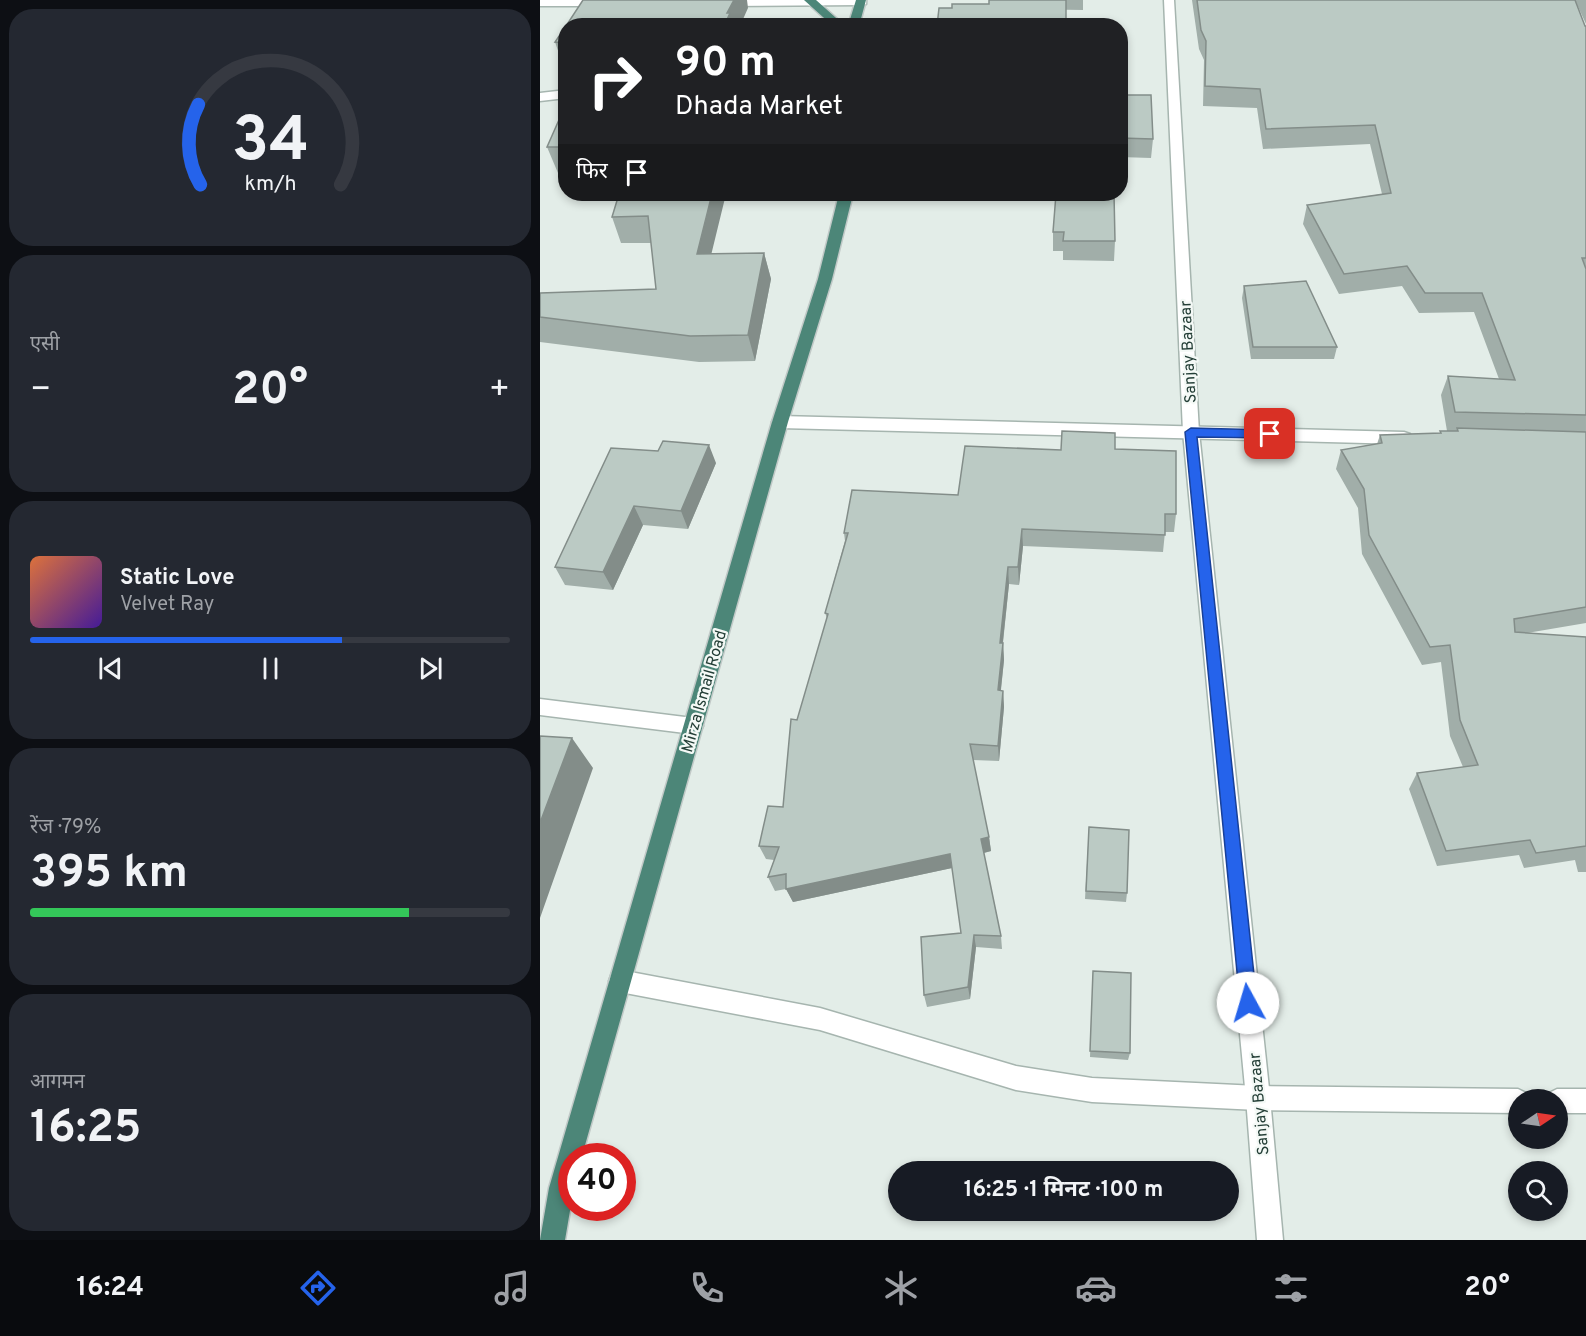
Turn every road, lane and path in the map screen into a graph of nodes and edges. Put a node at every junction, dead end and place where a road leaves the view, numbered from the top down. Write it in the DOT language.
graph roads {
  1 [pos="1169,0"];
  2 [pos="809,1"];
  3 [pos="865,1"];
  4 [pos="540,3"];
  5 [pos="622,3"];
  6 [pos="716,3"];
  7 [pos="830,18"];
  8 [pos="857,18"];
  9 [pos="558,95"];
  10 [pos="540,98"];
  11 [pos="844,201"];
  12 [pos="780,422"];
  13 [pos="1191,432"];
  14 [pos="1423,438"];
  15 [pos="540,707"];
  16 [pos="693,726"];
  17 [pos="620,981"];
  18 [pos="1258,1098"];
  19 [pos="1508,1101"];
  20 [pos="1568,1101"];
  21 [pos="1586,1101"];
  22 [pos="574,1143"];
  23 [pos="558,1195"];
  24 [pos="558,1205"];
  25 [pos="540,1236"];
  26 [pos="552,1240"];
  27 [pos="1270,1240"];
  1 -- 13 [label="street, Sanjay Bazaar"];
  2 -- 3 [label="street"];
  2 -- 6 [label="street"];
  2 -- 7 [label="highway"];
  3 -- 8 [label="highway"];
  4 -- 5 [label="street"];
  9 -- 10 [label="street"];
  11 -- 12 [label="highway, Mirza Ismail Road"];
  12 -- 13 [label="street"];
  12 -- 16 [label="highway, Mirza Ismail Road"];
  13 -- 14 [label="street"];
  13 -- 18 [label="street, Sanjay Bazaar"];
  15 -- 16 [label="street"];
  16 -- 17 [label="highway, Mirza Ismail Road"];
  17 -- 18 [label="street"];
  17 -- 22 [label="highway, Mirza Ismail Road"];
  18 -- 19 [label="street"];
  18 -- 27 [label="street, Sanjay Bazaar"];
  20 -- 21 [label="street"];
  23 -- 25 [label="highway, Mirza Ismail Road"];
  24 -- 26 [label="highway, Mirza Ismail Road"];
}
